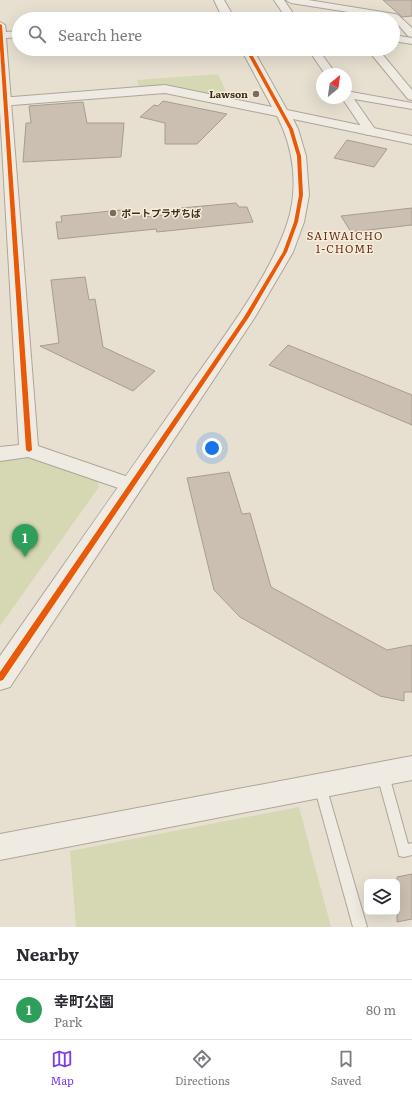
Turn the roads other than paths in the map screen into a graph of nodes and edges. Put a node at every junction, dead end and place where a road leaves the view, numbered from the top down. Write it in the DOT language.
graph roads {
  1 [pos="219,0"];
  2 [pos="279,0"];
  3 [pos="291,0"];
  4 [pos="225,12"];
  5 [pos="287,12"];
  6 [pos="364,12"];
  7 [pos="400,22"];
  8 [pos="0,30"];
  9 [pos="12,33"];
  10 [pos="412,34"];
  11 [pos="400,39"];
  12 [pos="412,41"];
  13 [pos="251,56"];
  14 [pos="318,56"];
  15 [pos="378,56"];
  16 [pos="327,68"];
  17 [pos="352,96"];
  18 [pos="412,97"];
  19 [pos="3,102"];
  20 [pos="352,104"];
  21 [pos="412,106"];
  22 [pos="281,112"];
  23 [pos="371,132"];
  24 [pos="412,140"];
  25 [pos="29,450"];
  26 [pos="0,454"];
  27 [pos="130,485"];
  28 [pos="0,678"];
  29 [pos="412,768"];
  30 [pos="382,774"];
  31 [pos="320,785"];
  32 [pos="0,847"];
  33 [pos="412,849"];
  34 [pos="360,927"];
  1 -- 4 [label="street"];
  2 -- 5 [label="street"];
  3 -- 6 [label="street"];
  7 -- 10 [label="street"];
  8 -- 9 [label="street"];
  8 -- 19 [label="street"];
  11 -- 12 [label="street"];
  13 -- 22 [label="street"];
  14 -- 16 [label="street"];
  15 -- 18 [label="street"];
  17 -- 21 [label="street"];
  19 -- 22 [label="street"];
  19 -- 25 [label="street"];
  20 -- 23 [label="street"];
  22 -- 23 [label="street"];
  22 -- 27 [label="street"];
  23 -- 24 [label="street"];
  25 -- 26 [label="street"];
  25 -- 27 [label="street"];
  27 -- 28 [label="street"];
  29 -- 30 [label="street"];
  30 -- 31 [label="street"];
  30 -- 33 [label="lane"];
  31 -- 32 [label="street"];
  31 -- 34 [label="lane"];
}
